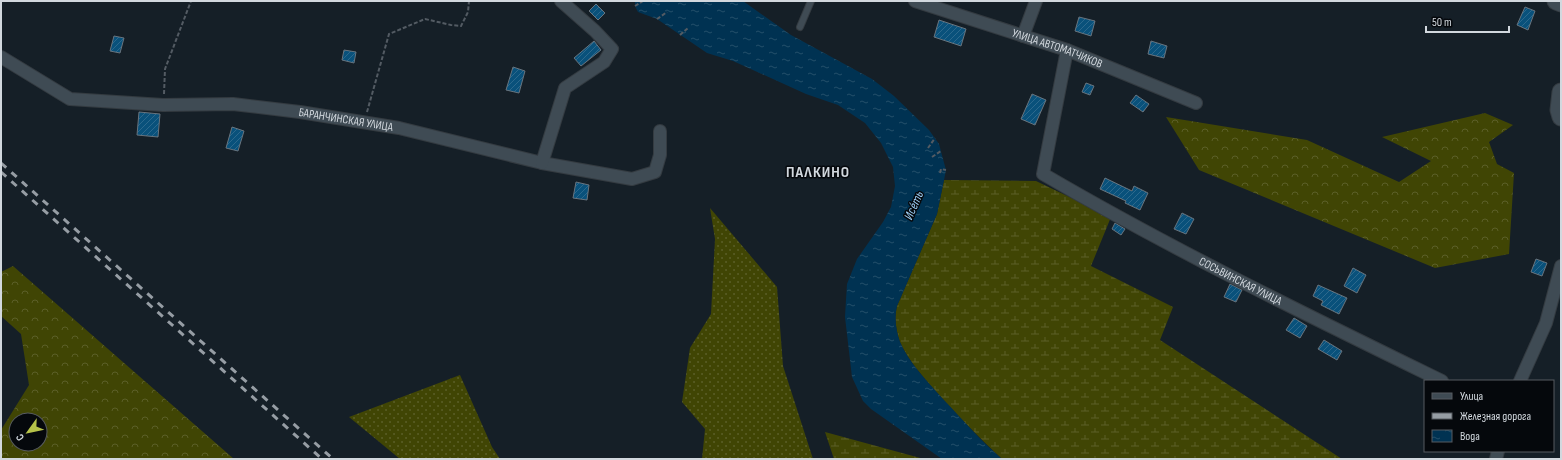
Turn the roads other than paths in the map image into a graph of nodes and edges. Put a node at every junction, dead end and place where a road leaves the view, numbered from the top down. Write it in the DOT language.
graph roads {
  1 [pos="561,1"];
  2 [pos="811,1"];
  3 [pos="915,1"];
  4 [pos="1036,1"];
  5 [pos="1556,1"];
  6 [pos="1561,3"];
  7 [pos="800,27"];
  8 [pos="1023,36"];
  9 [pos="1067,50"];
  10 [pos="1,57"];
  11 [pos="1561,92"];
  12 [pos="1196,103"];
  13 [pos="1561,117"];
  14 [pos="660,131"];
  15 [pos="542,163"];
  16 [pos="1561,266"];
  17 [pos="1440,380"];
  18 [pos="1520,380"];
  1 -- 15 [label="street"];
  2 -- 7 [label="lane"];
  3 -- 8 [label="street, УЛИЦА АВТОМАТЧИКОВ"];
  4 -- 8 [label="street"];
  5 -- 6 [label="street"];
  8 -- 9 [label="street, УЛИЦА АВТОМАТЧИКОВ"];
  9 -- 12 [label="street, УЛИЦА АВТОМАТЧИКОВ"];
  9 -- 17 [label="street, СОСЬВИНСКАЯ УЛИЦА"];
  10 -- 15 [label="street, БАРАНЧИНСКАЯ УЛИЦА"];
  11 -- 13 [label="street"];
  14 -- 15 [label="street, БАРАНЧИНСКАЯ УЛИЦА"];
  16 -- 18 [label="street"];
}
